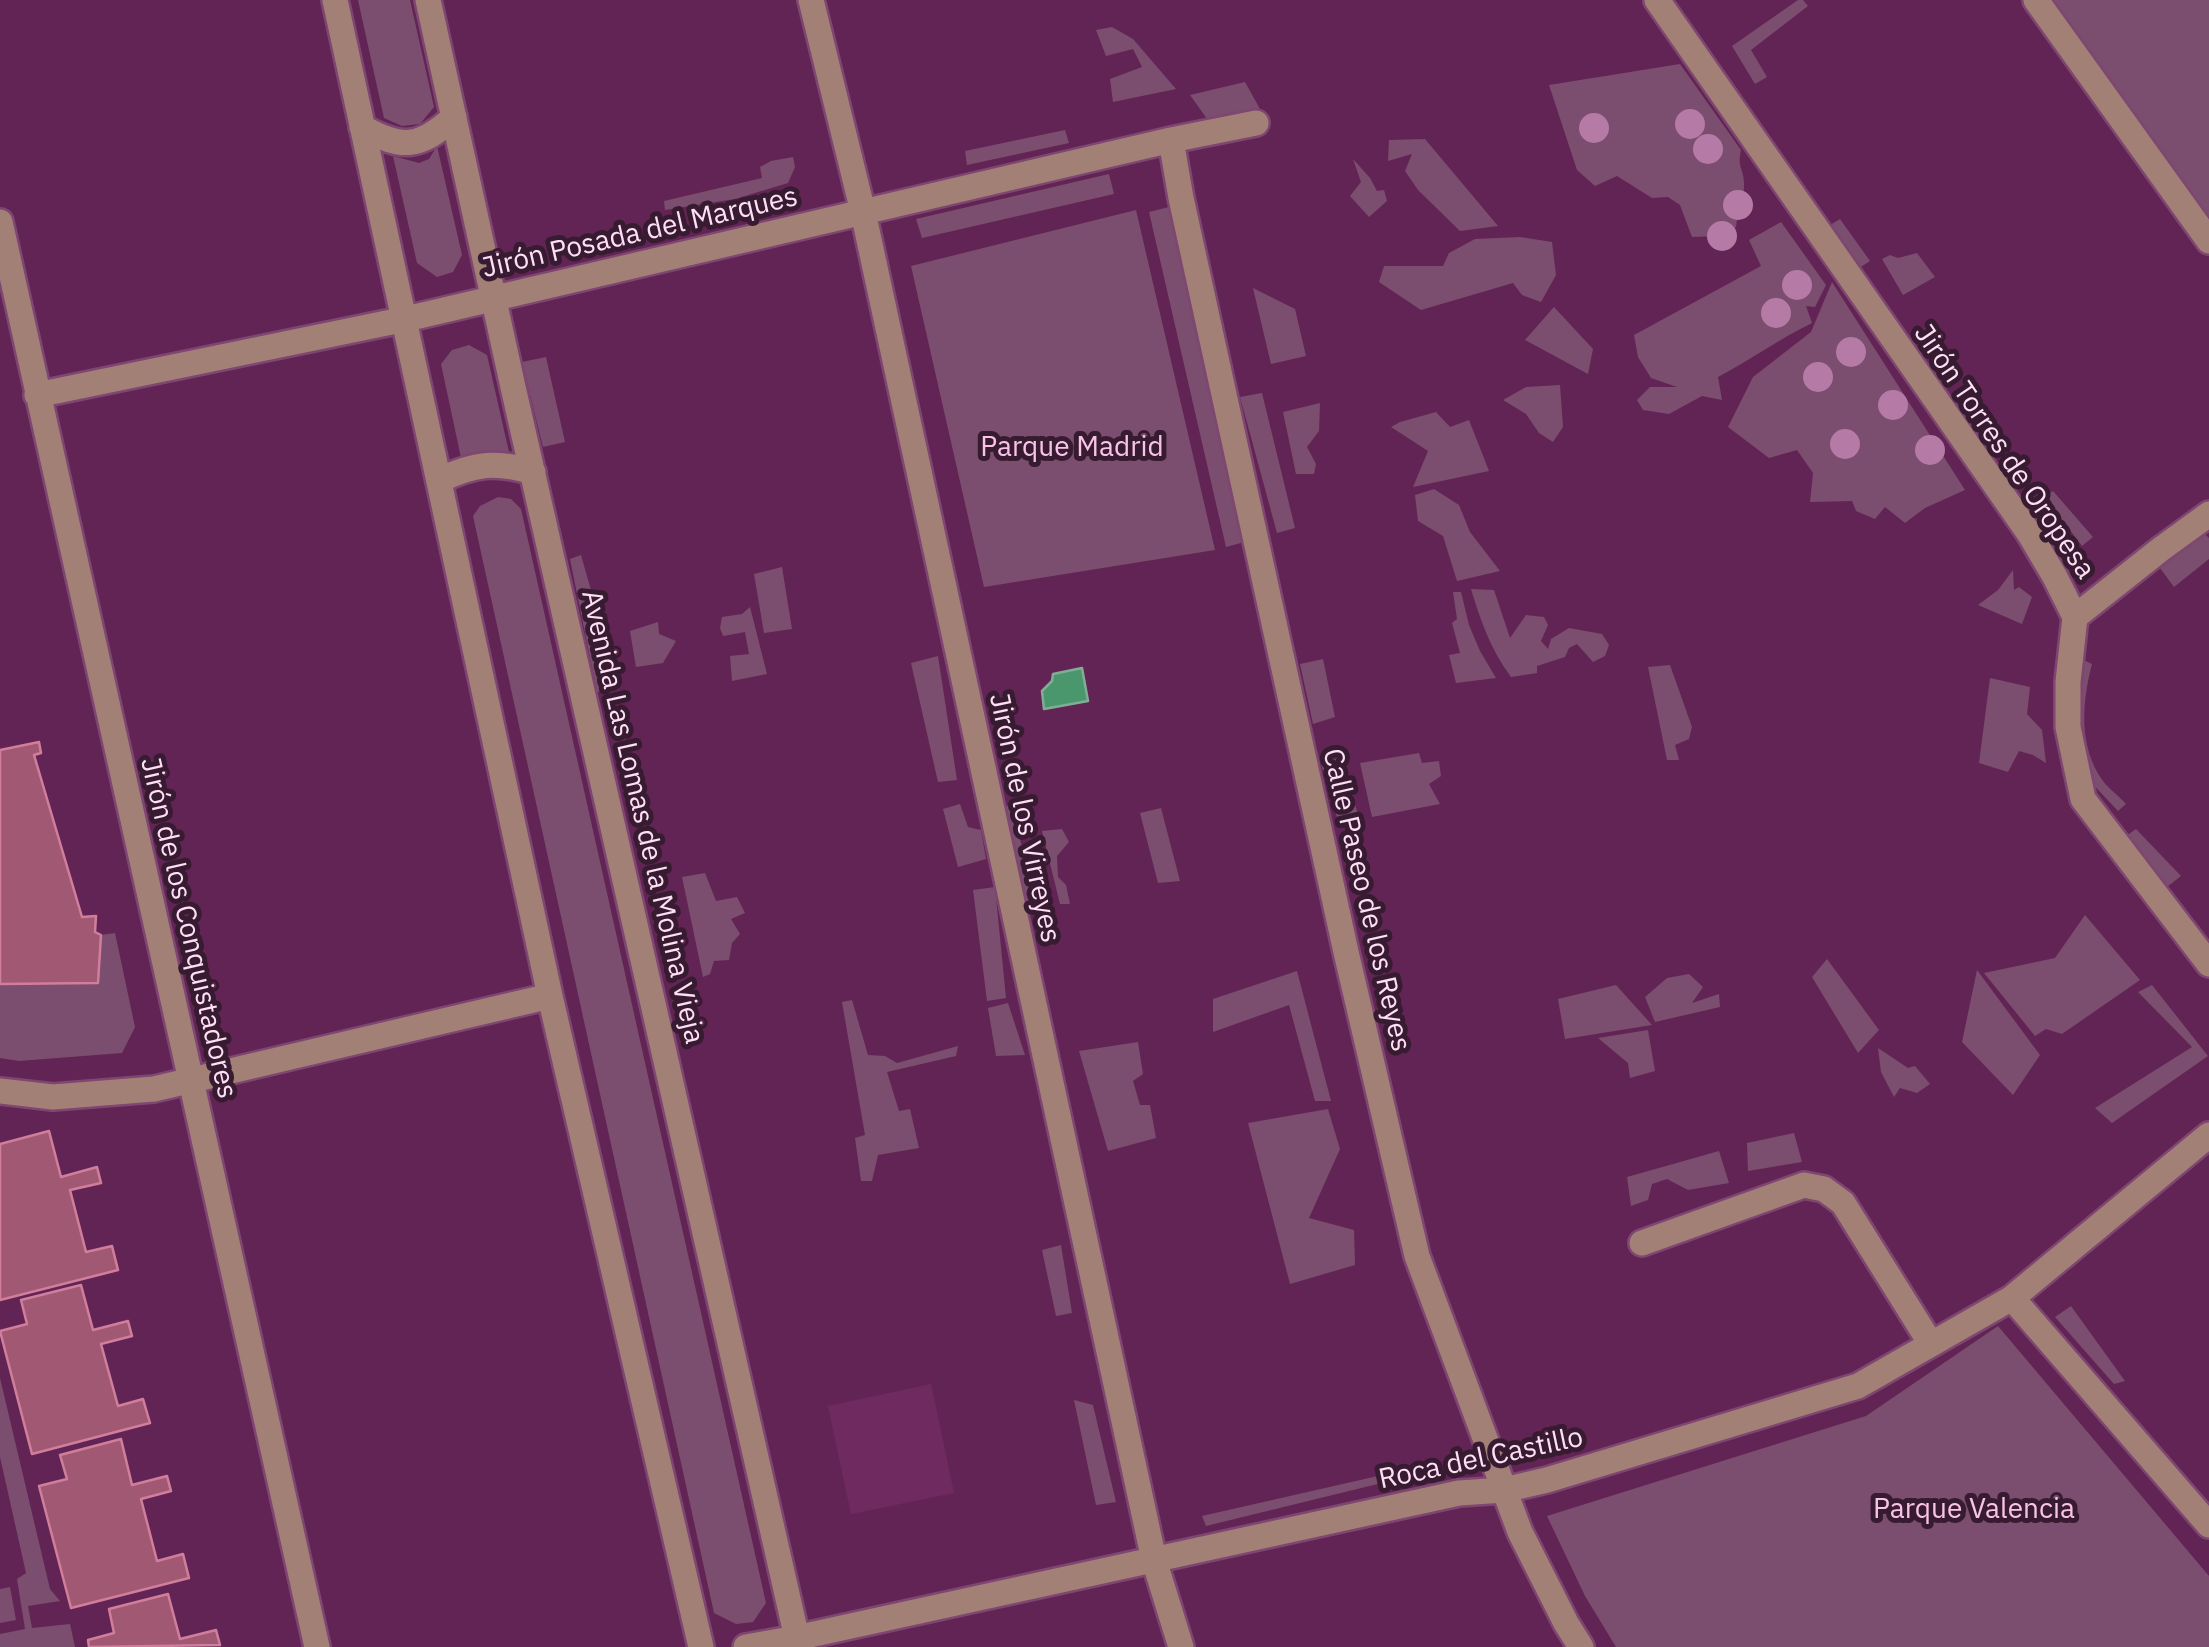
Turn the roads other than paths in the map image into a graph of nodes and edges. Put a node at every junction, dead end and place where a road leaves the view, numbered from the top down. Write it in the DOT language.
graph roads {
  1 [pos="335,0"];
  2 [pos="428,0"];
  3 [pos="812,0"];
  4 [pos="1657,0"];
  5 [pos="2036,0"];
  6 [pos="454,117"];
  7 [pos="1256,123"];
  8 [pos="362,127"];
  9 [pos="1171,140"];
  10 [pos="863,212"];
  11 [pos="0,222"];
  12 [pos="2209,242"];
  13 [pos="494,298"];
  14 [pos="406,320"];
  15 [pos="37,395"];
  16 [pos="534,472"];
  17 [pos="440,480"];
  18 [pos="2209,514"];
  19 [pos="2075,617"];
  20 [pos="2209,964"];
  21 [pos="550,996"];
  22 [pos="192,1082"];
  23 [pos="0,1091"];
  24 [pos="2209,1136"];
  25 [pos="1642,1243"];
  26 [pos="2012,1298"];
  27 [pos="1932,1344"];
  28 [pos="1504,1490"];
  29 [pos="2209,1525"];
  30 [pos="1154,1560"];
  31 [pos="798,1643"];
  32 [pos="317,1647"];
  33 [pos="701,1647"];
  34 [pos="746,1647"];
  35 [pos="1181,1647"];
  36 [pos="1582,1647"];
  1 -- 8 [label="street"];
  2 -- 6 [label="street, Avenida Las Lomas de la Molina Vieja"];
  3 -- 10 [label="street, Jirón de los Virreyes"];
  4 -- 19 [label="street, Jirón Torres de Oropesa"];
  5 -- 12 [label="street"];
  6 -- 8 [label="street"];
  6 -- 13 [label="street, Avenida Las Lomas de la Molina Vieja"];
  7 -- 9 [label="street, Jirón Posada del Marques"];
  8 -- 14 [label="street"];
  9 -- 10 [label="street, Jirón Posada del Marques"];
  9 -- 28 [label="street, Calle Paseo de los Reyes"];
  10 -- 13 [label="street, Jirón Posada del Marques"];
  10 -- 30 [label="street, Jirón de los Virreyes"];
  11 -- 15 [label="street, Jirón de los Conquistadores"];
  13 -- 14 [label="street, Jirón Posada del Marques"];
  13 -- 16 [label="street, Avenida Las Lomas de la Molina Vieja"];
  14 -- 15 [label="street, Jirón Posada del Marques"];
  14 -- 17 [label="street"];
  15 -- 22 [label="street, Jirón de los Conquistadores"];
  16 -- 17 [label="street"];
  16 -- 31 [label="street, Avenida Las Lomas de la Molina Vieja"];
  17 -- 21 [label="street"];
  18 -- 19 [label="street"];
  19 -- 20 [label="street, Jirón Torres de Oropesa"];
  21 -- 22 [label="street"];
  21 -- 33 [label="street"];
  22 -- 23 [label="street"];
  22 -- 32 [label="street, Jirón de los Conquistadores"];
  24 -- 26 [label="street, Roca del Castillo"];
  25 -- 27 [label="street"];
  26 -- 27 [label="street, Roca del Castillo"];
  26 -- 29 [label="street"];
  27 -- 28 [label="street, Roca del Castillo"];
  28 -- 30 [label="street, Roca del Castillo"];
  28 -- 36 [label="street, Calle Paseo de los Reyes"];
  30 -- 31 [label="street, Roca del Castillo"];
  30 -- 35 [label="street, Jirón de los Virreyes"];
  31 -- 34 [label="street, Roca del Castillo"];
}
